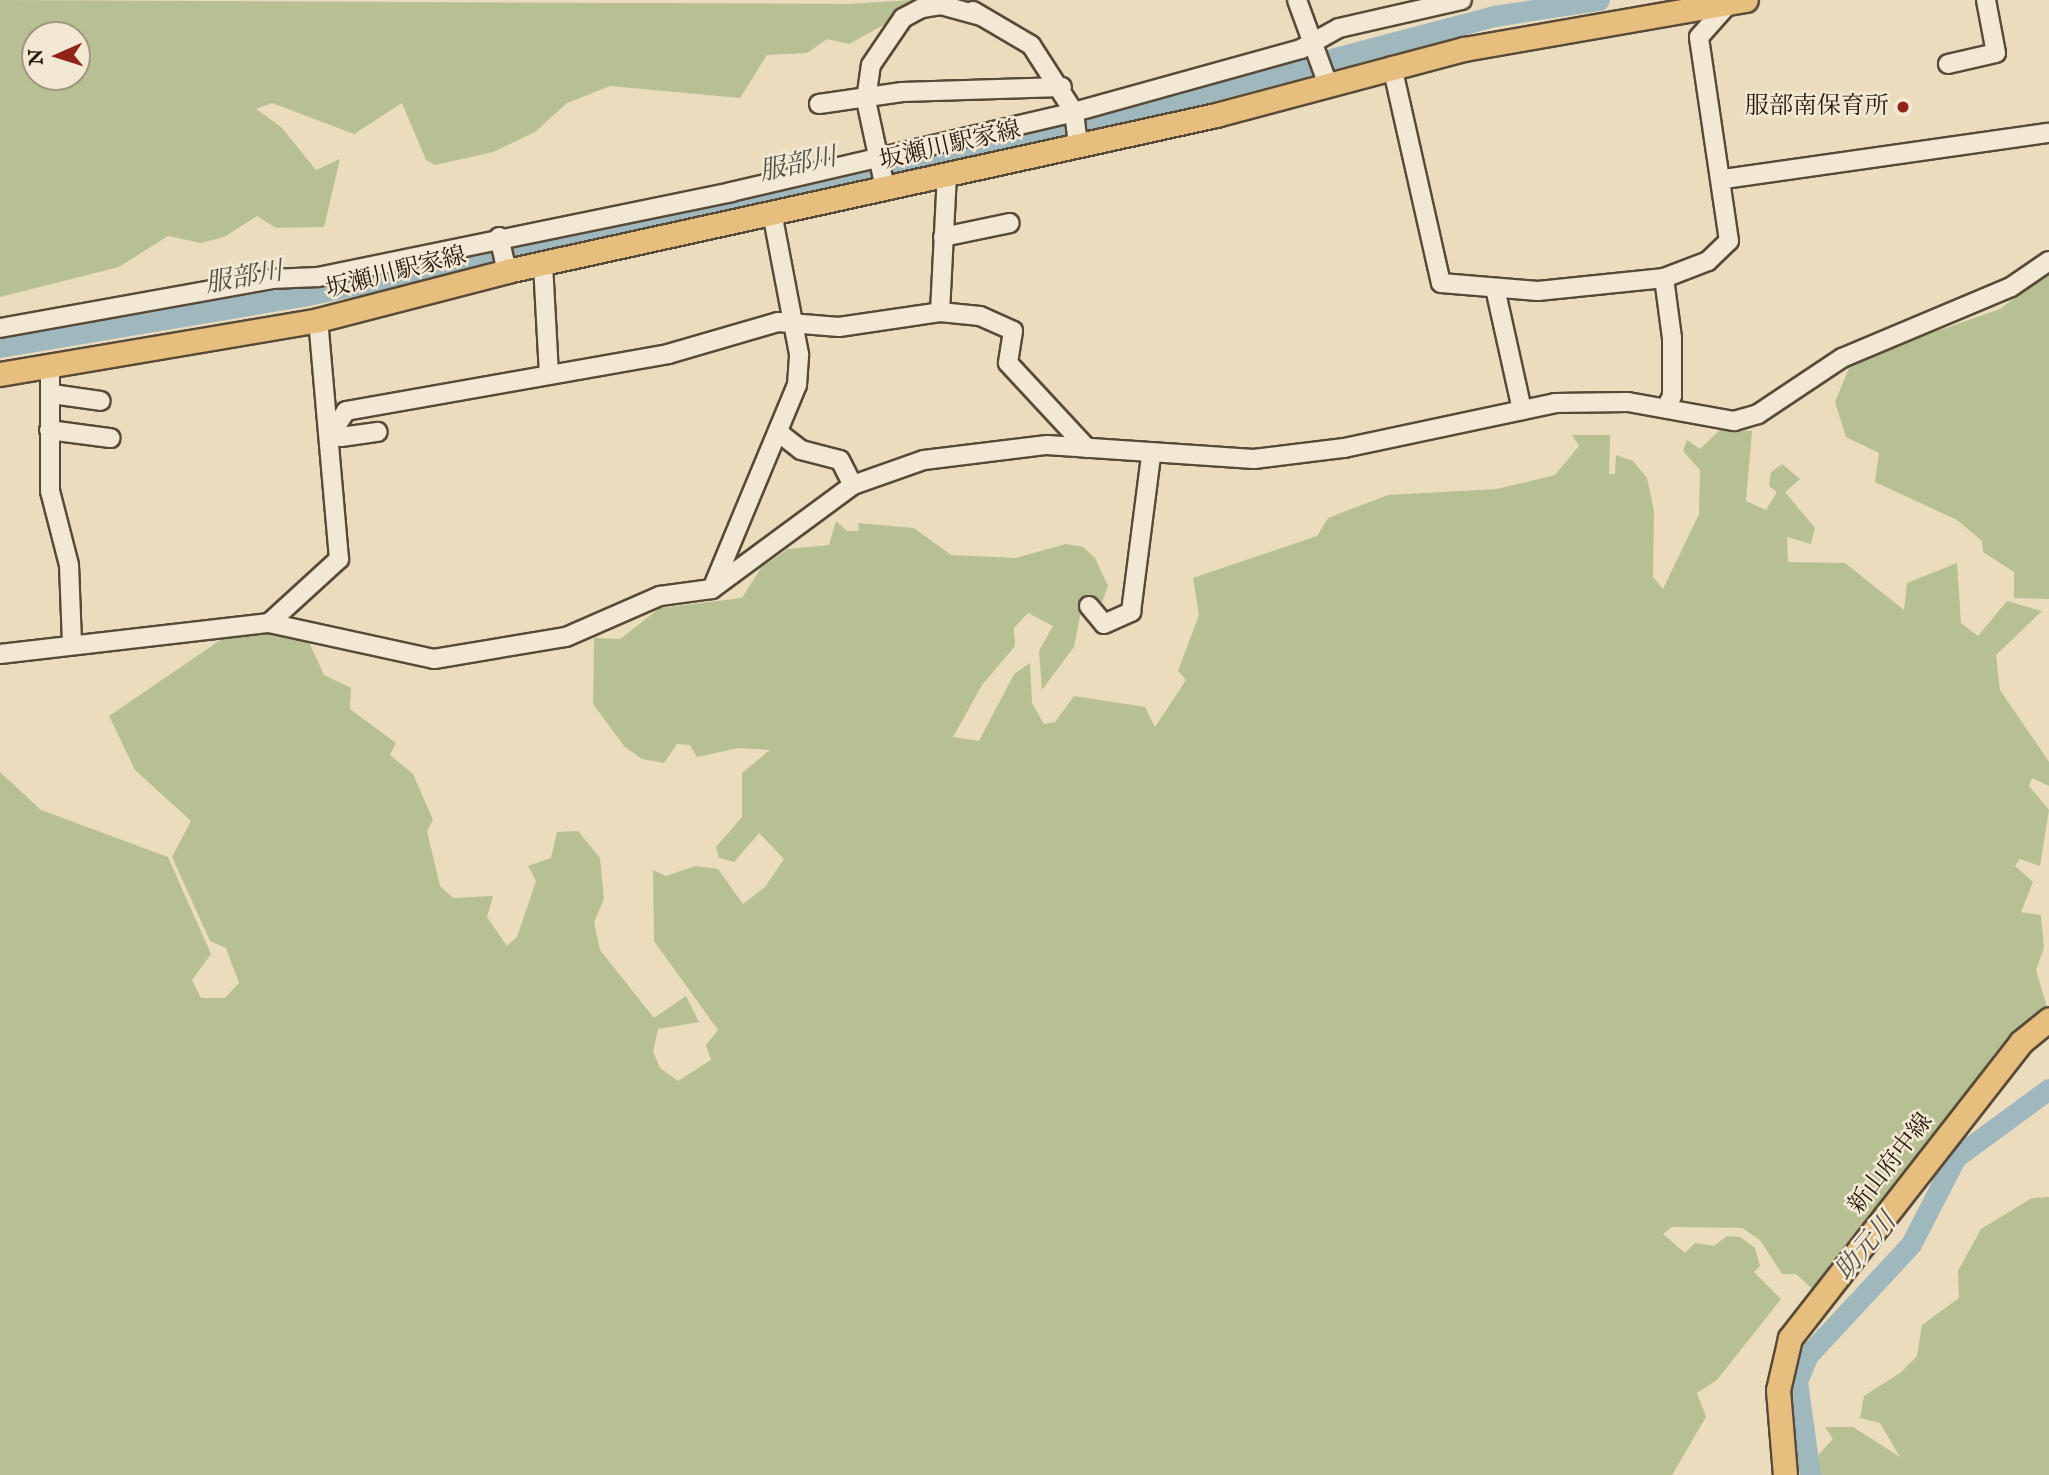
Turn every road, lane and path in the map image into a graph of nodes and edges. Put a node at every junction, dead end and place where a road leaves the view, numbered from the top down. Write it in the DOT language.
graph roads {
  1 [pos="951,0"];
  2 [pos="1297,0"];
  3 [pos="1462,0"];
  4 [pos="1986,0"];
  5 [pos="1737,1"];
  6 [pos="981,16"];
  7 [pos="1318,47"];
  8 [pos="1948,64"];
  9 [pos="1392,66"];
  10 [pos="1326,78"];
  11 [pos="1062,87"];
  12 [pos="866,100"];
  13 [pos="819,104"];
  14 [pos="1073,115"];
  15 [pos="2049,133"];
  16 [pos="1078,141"];
  17 [pos="880,157"];
  18 [pos="947,174"];
  19 [pos="1724,179"];
  20 [pos="884,185"];
  21 [pos="772,213"];
  22 [pos="1010,223"];
  23 [pos="499,237"];
  24 [pos="943,237"];
  25 [pos="2049,261"];
  26 [pos="543,264"];
  27 [pos="506,268"];
  28 [pos="1664,278"];
  29 [pos="1496,288"];
  30 [pos="940,312"];
  31 [pos="792,319"];
  32 [pos="318,320"];
  33 [pos="0,328"];
  34 [pos="50,365"];
  35 [pos="0,374"];
  36 [pos="549,375"];
  37 [pos="52,394"];
  38 [pos="101,401"];
  39 [pos="1666,408"];
  40 [pos="1522,410"];
  41 [pos="49,430"];
  42 [pos="332,432"];
  43 [pos="378,432"];
  44 [pos="778,432"];
  45 [pos="110,438"];
  46 [pos="1087,448"];
  47 [pos="1151,456"];
  48 [pos="853,485"];
  49 [pos="712,589"];
  50 [pos="1089,606"];
  51 [pos="270,623"];
  52 [pos="72,643"];
  53 [pos="0,654"];
  54 [pos="2049,1019"];
  55 [pos="1785,1475"];
  1 -- 6 [label="street"];
  2 -- 7 [label="street"];
  3 -- 7 [label="street"];
  4 -- 8 [label="street"];
  5 -- 9 [label="main road, 坂瀬川駅家線"];
  5 -- 19 [label="street"];
  6 -- 11 [label="street"];
  6 -- 12 [label="street"];
  7 -- 10 [label="street"];
  7 -- 14 [label="street"];
  9 -- 10 [label="main road, 坂瀬川駅家線"];
  9 -- 29 [label="street"];
  10 -- 16 [label="main road, 坂瀬川駅家線"];
  11 -- 12 [label="street"];
  11 -- 14 [label="street"];
  12 -- 13 [label="street"];
  12 -- 17 [label="street"];
  14 -- 16 [label="street"];
  14 -- 17 [label="street"];
  15 -- 19 [label="street"];
  16 -- 18 [label="main road, 坂瀬川駅家線"];
  17 -- 20 [label="street"];
  17 -- 23 [label="street"];
  18 -- 20 [label="main road, 坂瀬川駅家線"];
  18 -- 24 [label="street"];
  19 -- 28 [label="street"];
  20 -- 21 [label="main road, 坂瀬川駅家線"];
  21 -- 26 [label="main road, 坂瀬川駅家線"];
  21 -- 31 [label="street"];
  22 -- 24 [label="street"];
  23 -- 27 [label="street"];
  23 -- 33 [label="street"];
  24 -- 30 [label="street"];
  25 -- 39 [label="street"];
  26 -- 27 [label="main road, 坂瀬川駅家線"];
  26 -- 36 [label="street"];
  27 -- 32 [label="main road, 坂瀬川駅家線"];
  28 -- 29 [label="street"];
  28 -- 39 [label="street"];
  29 -- 40 [label="street"];
  30 -- 31 [label="street"];
  30 -- 46 [label="street"];
  31 -- 36 [label="street"];
  31 -- 44 [label="street"];
  32 -- 34 [label="main road, 坂瀬川駅家線"];
  32 -- 42 [label="street"];
  34 -- 35 [label="main road, 坂瀬川駅家線"];
  34 -- 37 [label="street"];
  36 -- 42 [label="street"];
  37 -- 38 [label="street"];
  37 -- 41 [label="street"];
  39 -- 40 [label="street"];
  40 -- 47 [label="street"];
  41 -- 45 [label="street"];
  41 -- 52 [label="street"];
  42 -- 43 [label="street"];
  42 -- 51 [label="street"];
  44 -- 48 [label="street"];
  44 -- 49 [label="street"];
  46 -- 47 [label="street"];
  46 -- 48 [label="street"];
  47 -- 50 [label="street"];
  48 -- 49 [label="street"];
  49 -- 51 [label="street"];
  51 -- 52 [label="street"];
  52 -- 53 [label="street"];
  54 -- 55 [label="main road, 新山府中線"];
}
